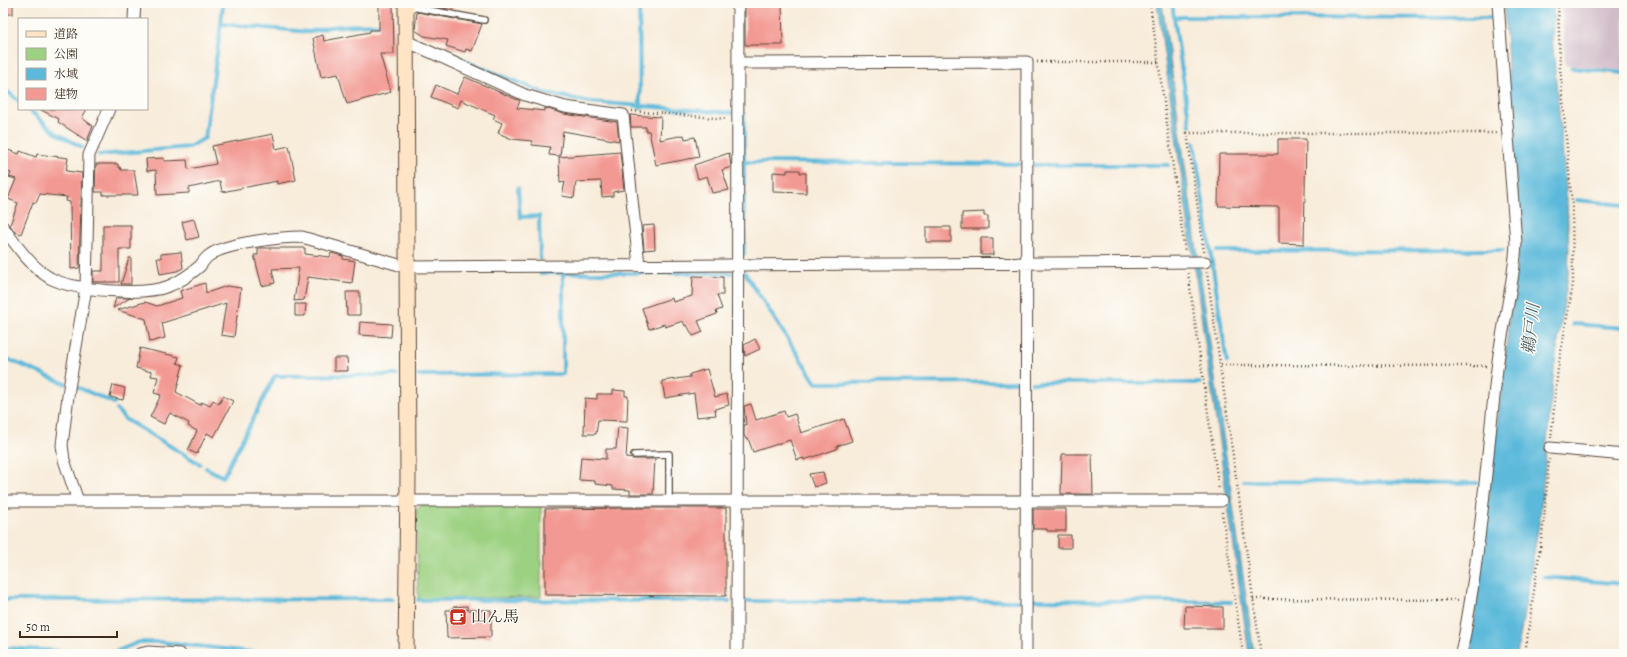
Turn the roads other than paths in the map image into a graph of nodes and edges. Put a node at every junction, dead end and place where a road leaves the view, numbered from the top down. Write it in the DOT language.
graph roads {
  1 [pos="135,3"];
  2 [pos="738,3"];
  3 [pos="1498,3"];
  4 [pos="406,4"];
  5 [pos="134,18"];
  6 [pos="484,20"];
  7 [pos="406,41"];
  8 [pos="738,64"];
  9 [pos="109,110"];
  10 [pos="3,227"];
  11 [pos="1205,262"];
  12 [pos="737,264"];
  13 [pos="1027,264"];
  14 [pos="639,265"];
  15 [pos="406,267"];
  16 [pos="86,288"];
  17 [pos="1550,448"];
  18 [pos="634,455"];
  19 [pos="1624,455"];
  20 [pos="3,501"];
  21 [pos="78,501"];
  22 [pos="407,501"];
  23 [pos="669,501"];
  24 [pos="738,501"];
  25 [pos="1221,501"];
  26 [pos="1026,502"];
  27 [pos="140,654"];
  28 [pos="180,654"];
  29 [pos="406,654"];
  30 [pos="737,654"];
  31 [pos="1026,654"];
  32 [pos="1461,654"];
  1 -- 5 [label="street"];
  2 -- 8 [label="street"];
  3 -- 32 [label="street"];
  4 -- 6 [label="lane"];
  4 -- 7 [label="street"];
  7 -- 14 [label="street"];
  7 -- 15 [label="street"];
  8 -- 12 [label="street"];
  8 -- 13 [label="street"];
  9 -- 16 [label="street"];
  10 -- 16 [label="street"];
  11 -- 13 [label="street"];
  12 -- 13 [label="street"];
  12 -- 14 [label="street"];
  12 -- 24 [label="street"];
  13 -- 26 [label="street"];
  14 -- 15 [label="street"];
  15 -- 16 [label="street"];
  15 -- 22 [label="street"];
  16 -- 21 [label="street"];
  17 -- 19 [label="street"];
  18 -- 23 [label="lane"];
  20 -- 21 [label="street"];
  21 -- 22 [label="street"];
  22 -- 23 [label="street"];
  22 -- 29 [label="street"];
  23 -- 24 [label="street"];
  24 -- 26 [label="street"];
  24 -- 30 [label="street"];
  25 -- 26 [label="street"];
  26 -- 31 [label="street"];
  27 -- 28 [label="street"];
}
